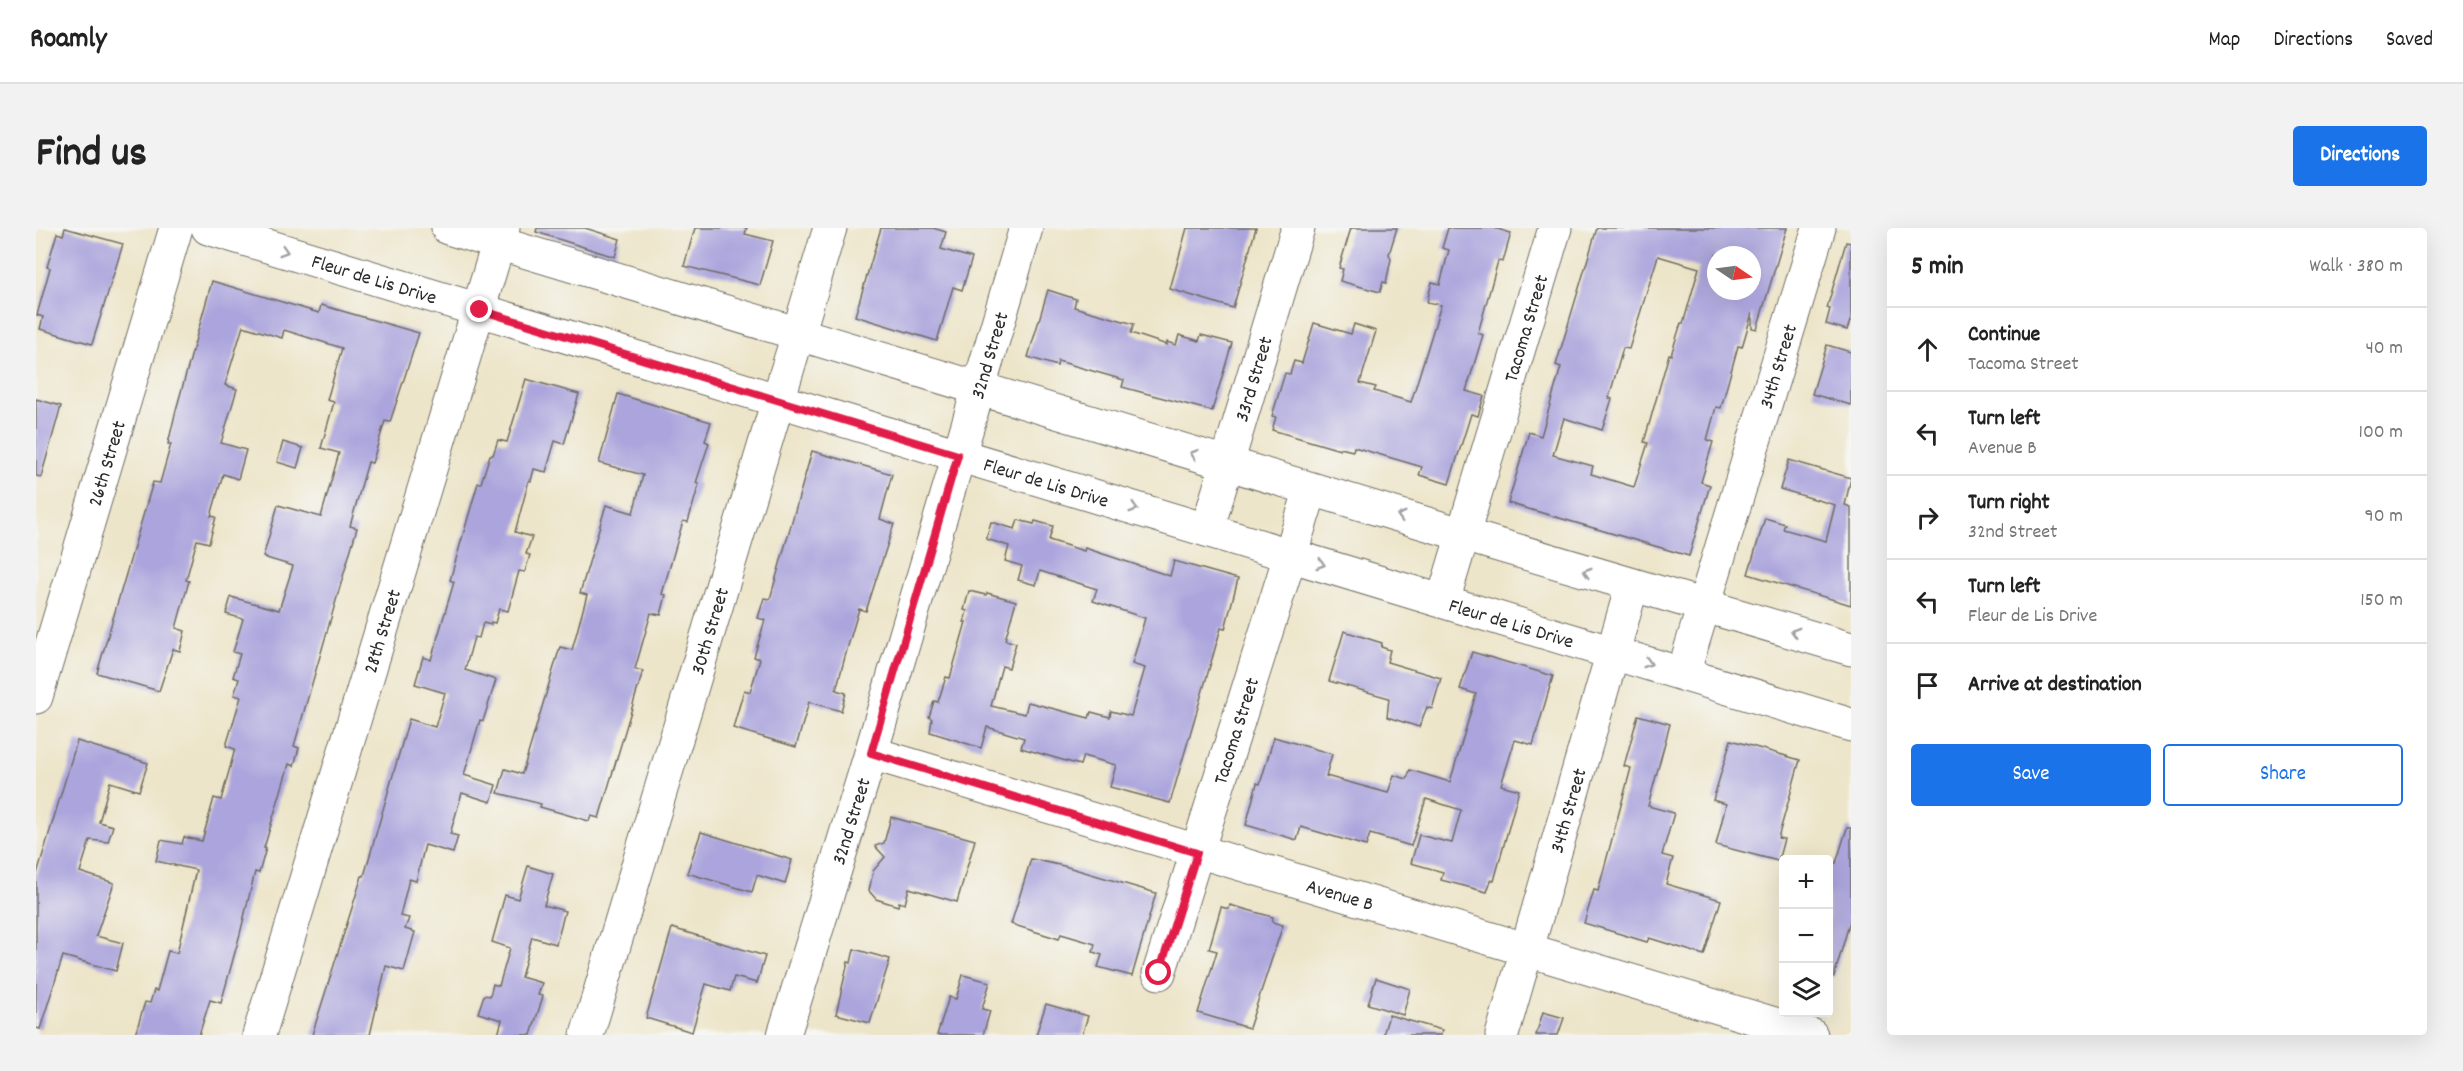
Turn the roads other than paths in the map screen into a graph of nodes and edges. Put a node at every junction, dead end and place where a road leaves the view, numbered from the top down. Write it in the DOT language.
graph roads {
  1 [pos="177,228"];
  2 [pos="208,228"];
  3 [pos="448,228"];
  4 [pos="830,228"];
  5 [pos="1026,228"];
  6 [pos="1298,228"];
  7 [pos="1556,228"];
  8 [pos="1819,228"];
  9 [pos="501,236"];
  10 [pos="480,310"];
  11 [pos="799,335"];
  12 [pos="978,388"];
  13 [pos="779,400"];
  14 [pos="958,455"];
  15 [pos="1227,464"];
  16 [pos="1311,489"];
  17 [pos="1207,530"];
  18 [pos="1464,536"];
  19 [pos="1290,555"];
  20 [pos="1632,586"];
  21 [pos="1443,601"];
  22 [pos="1705,606"];
  23 [pos="1851,649"];
  24 [pos="1612,652"];
  25 [pos="1683,674"];
  26 [pos="36,697"];
  27 [pos="1851,725"];
  28 [pos="871,753"];
  29 [pos="1197,853"];
  30 [pos="1527,951"];
  31 [pos="1159,973"];
  32 [pos="259,1035"];
  33 [pos="587,1035"];
  34 [pos="784,1035"];
  35 [pos="1502,1035"];
  36 [pos="1811,1035"];
  1 -- 26 [label="street, 26th Street"];
  2 -- 10 [label="street, Fleur de Lis Drive, one-way"];
  3 -- 9 [label="street"];
  4 -- 11 [label="street, 30th Street"];
  5 -- 12 [label="street, 32nd Street"];
  6 -- 15 [label="street, 33rd Street"];
  7 -- 18 [label="street, Tacoma Street"];
  8 -- 22 [label="street, 34th Street"];
  9 -- 10 [label="street, 28th Street"];
  9 -- 11 [label="street"];
  10 -- 13 [label="street, Fleur de Lis Drive"];
  10 -- 32 [label="street, 28th Street"];
  11 -- 12 [label="street"];
  11 -- 13 [label="street, 30th Street"];
  12 -- 14 [label="street, 32nd Street"];
  15 -- 12 [label="street, one-way"];
  13 -- 14 [label="street, Fleur de Lis Drive"];
  13 -- 33 [label="street, 30th Street"];
  14 -- 17 [label="street, Fleur de Lis Drive, one-way"];
  14 -- 28 [label="street, 32nd Street"];
  15 -- 16 [label="street"];
  15 -- 17 [label="street, 33rd Street"];
  18 -- 16 [label="street, one-way"];
  16 -- 19 [label="street, Tacoma Street"];
  17 -- 19 [label="street, Fleur de Lis Drive"];
  20 -- 18 [label="street, one-way"];
  18 -- 21 [label="street, Tacoma Street"];
  19 -- 21 [label="street, Fleur de Lis Drive, one-way"];
  19 -- 29 [label="street, Tacoma Street"];
  20 -- 22 [label="street"];
  20 -- 24 [label="street, 34th Street"];
  21 -- 24 [label="street, Fleur de Lis Drive"];
  23 -- 22 [label="street, one-way"];
  22 -- 25 [label="street, 34th Street"];
  24 -- 25 [label="street, Fleur de Lis Drive, one-way"];
  24 -- 30 [label="street, 34th Street"];
  25 -- 27 [label="street, Fleur de Lis Drive"];
  28 -- 29 [label="street, Avenue B"];
  28 -- 34 [label="street, 32nd Street"];
  29 -- 30 [label="street, Avenue B"];
  29 -- 31 [label="street, Tacoma Street"];
  30 -- 35 [label="street, 34th Street"];
  30 -- 36 [label="street, Avenue B"];
}
